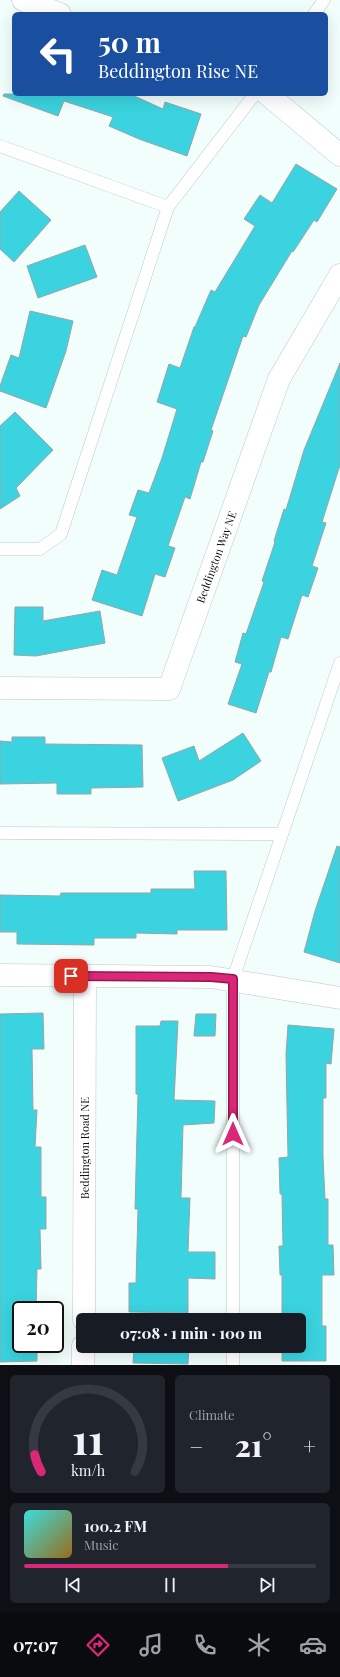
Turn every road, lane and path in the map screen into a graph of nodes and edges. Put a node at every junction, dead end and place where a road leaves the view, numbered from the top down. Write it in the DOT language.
graph roads {
  1 [pos="23,0"];
  2 [pos="324,0"];
  3 [pos="55,12"];
  4 [pos="315,12"];
  5 [pos="253,96"];
  6 [pos="269,96"];
  7 [pos="0,146"];
  8 [pos="340,155"];
  9 [pos="168,207"];
  10 [pos="340,275"];
  11 [pos="0,549"];
  12 [pos="340,663"];
  13 [pos="0,688"];
  14 [pos="0,833"];
  15 [pos="282,834"];
  16 [pos="0,975"];
  17 [pos="85,977"];
  18 [pos="233,979"];
  19 [pos="340,998"];
  20 [pos="84,1313"];
  21 [pos="233,1313"];
  22 [pos="83,1353"];
  23 [pos="233,1353"];
  24 [pos="83,1365"];
  25 [pos="233,1365"];
  1 -- 3 [label="street"];
  2 -- 4 [label="lane"];
  5 -- 9 [label="lane"];
  6 -- 8 [label="street"];
  7 -- 9 [label="lane"];
  9 -- 11 [label="lane"];
  10 -- 13 [label="street, Beddington Way NE"];
  12 -- 15 [label="lane"];
  14 -- 15 [label="lane"];
  15 -- 18 [label="lane"];
  16 -- 17 [label="street"];
  17 -- 18 [label="street"];
  17 -- 20 [label="street, Beddington Road NE"];
  18 -- 19 [label="street"];
  18 -- 21 [label="lane"];
  22 -- 24 [label="street"];
  23 -- 25 [label="lane"];
}
